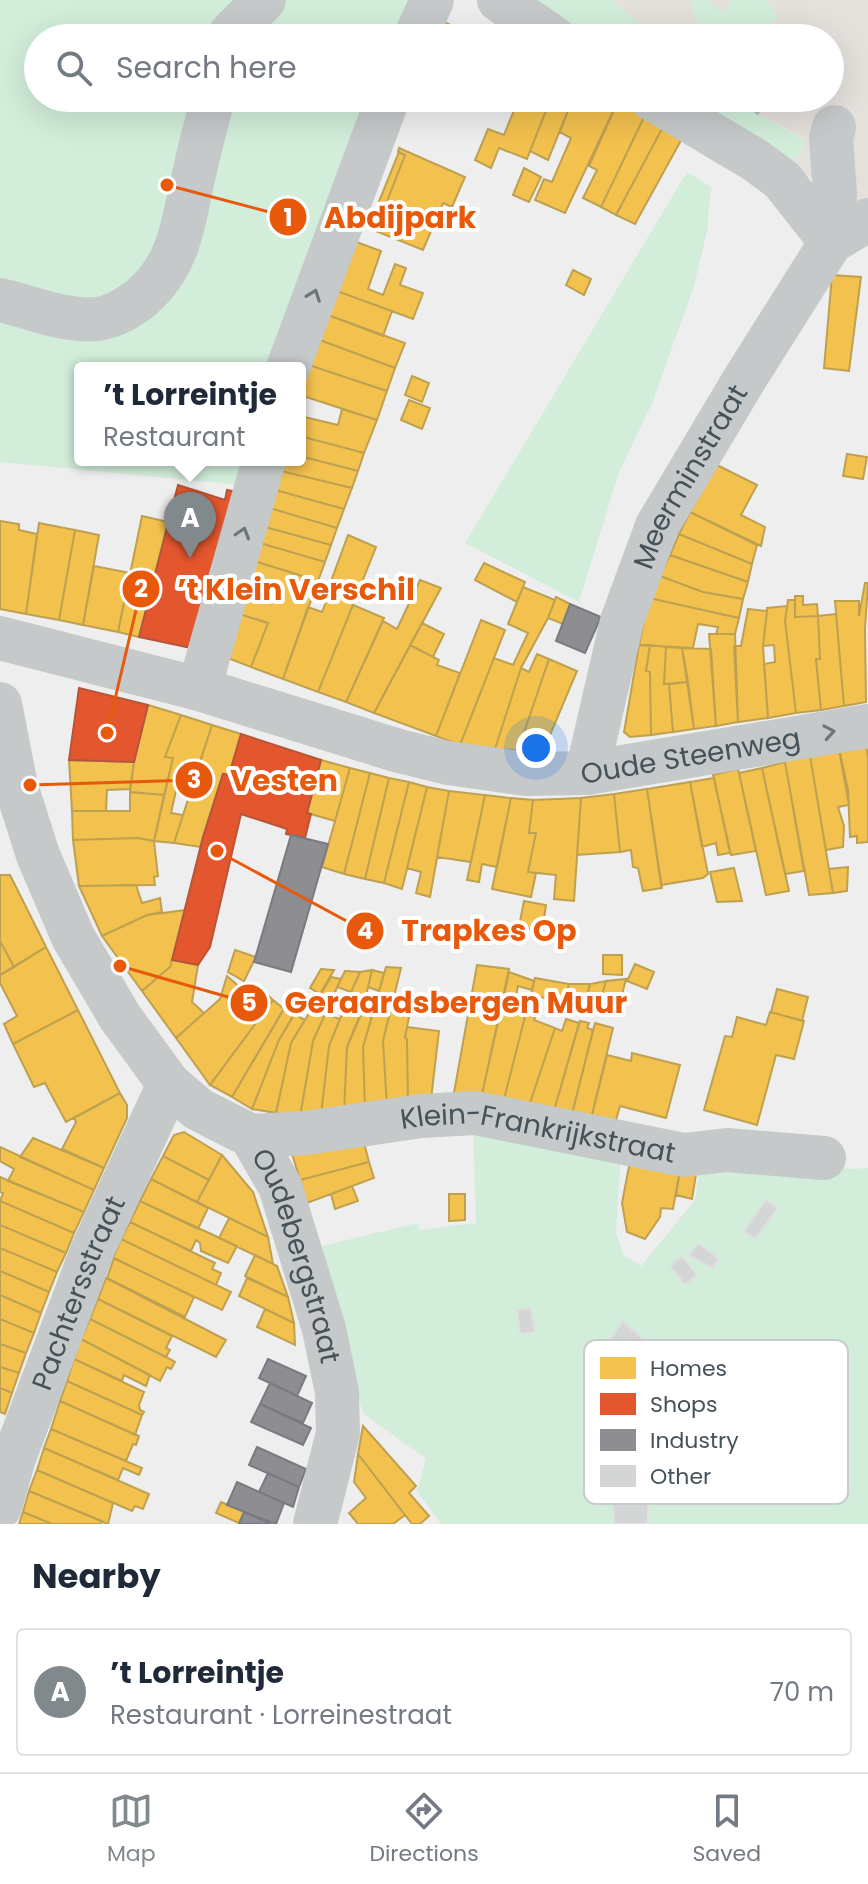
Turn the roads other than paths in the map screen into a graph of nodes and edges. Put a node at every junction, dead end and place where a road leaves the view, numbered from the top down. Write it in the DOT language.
graph roads {
  1 [pos="264,0"];
  2 [pos="432,0"];
  3 [pos="499,0"];
  4 [pos="240,24"];
  5 [pos="421,24"];
  6 [pos="534,24"];
  7 [pos="209,112"];
  8 [pos="383,112"];
  9 [pos="674,112"];
  10 [pos="834,127"];
  11 [pos="850,231"];
  12 [pos="0,300"];
  13 [pos="290,362"];
  14 [pos="262,466"];
  15 [pos="1,651"];
  16 [pos="199,689"];
  17 [pos="0,704"];
  18 [pos="868,726"];
  19 [pos="587,773"];
  20 [pos="8,792"];
  21 [pos="169,1084"];
  22 [pos="251,1136"];
  23 [pos="824,1158"];
  24 [pos="0,1507"];
  25 [pos="315,1524"];
  1 -- 4 [label="street"];
  2 -- 5 [label="street"];
  3 -- 6 [label="street"];
  7 -- 12 [label="street"];
  13 -- 8 [label="street, one-way"];
  9 -- 11 [label="street"];
  10 -- 11 [label="street"];
  11 -- 19 [label="street, Meerminstraat"];
  16 -- 14 [label="street, one-way"];
  15 -- 16 [label="street, Oude Steenweg"];
  16 -- 19 [label="street, Oude Steenweg"];
  17 -- 20 [label="street, Oudebergstraat"];
  19 -- 18 [label="street, Oude Steenweg, one-way"];
  20 -- 21 [label="street, Oudebergstraat"];
  21 -- 22 [label="street, Oudebergstraat"];
  21 -- 24 [label="street, Pachtersstraat"];
  22 -- 23 [label="street, Klein-Frankrijkstraat"];
  22 -- 25 [label="street, Oudebergstraat"];
}
